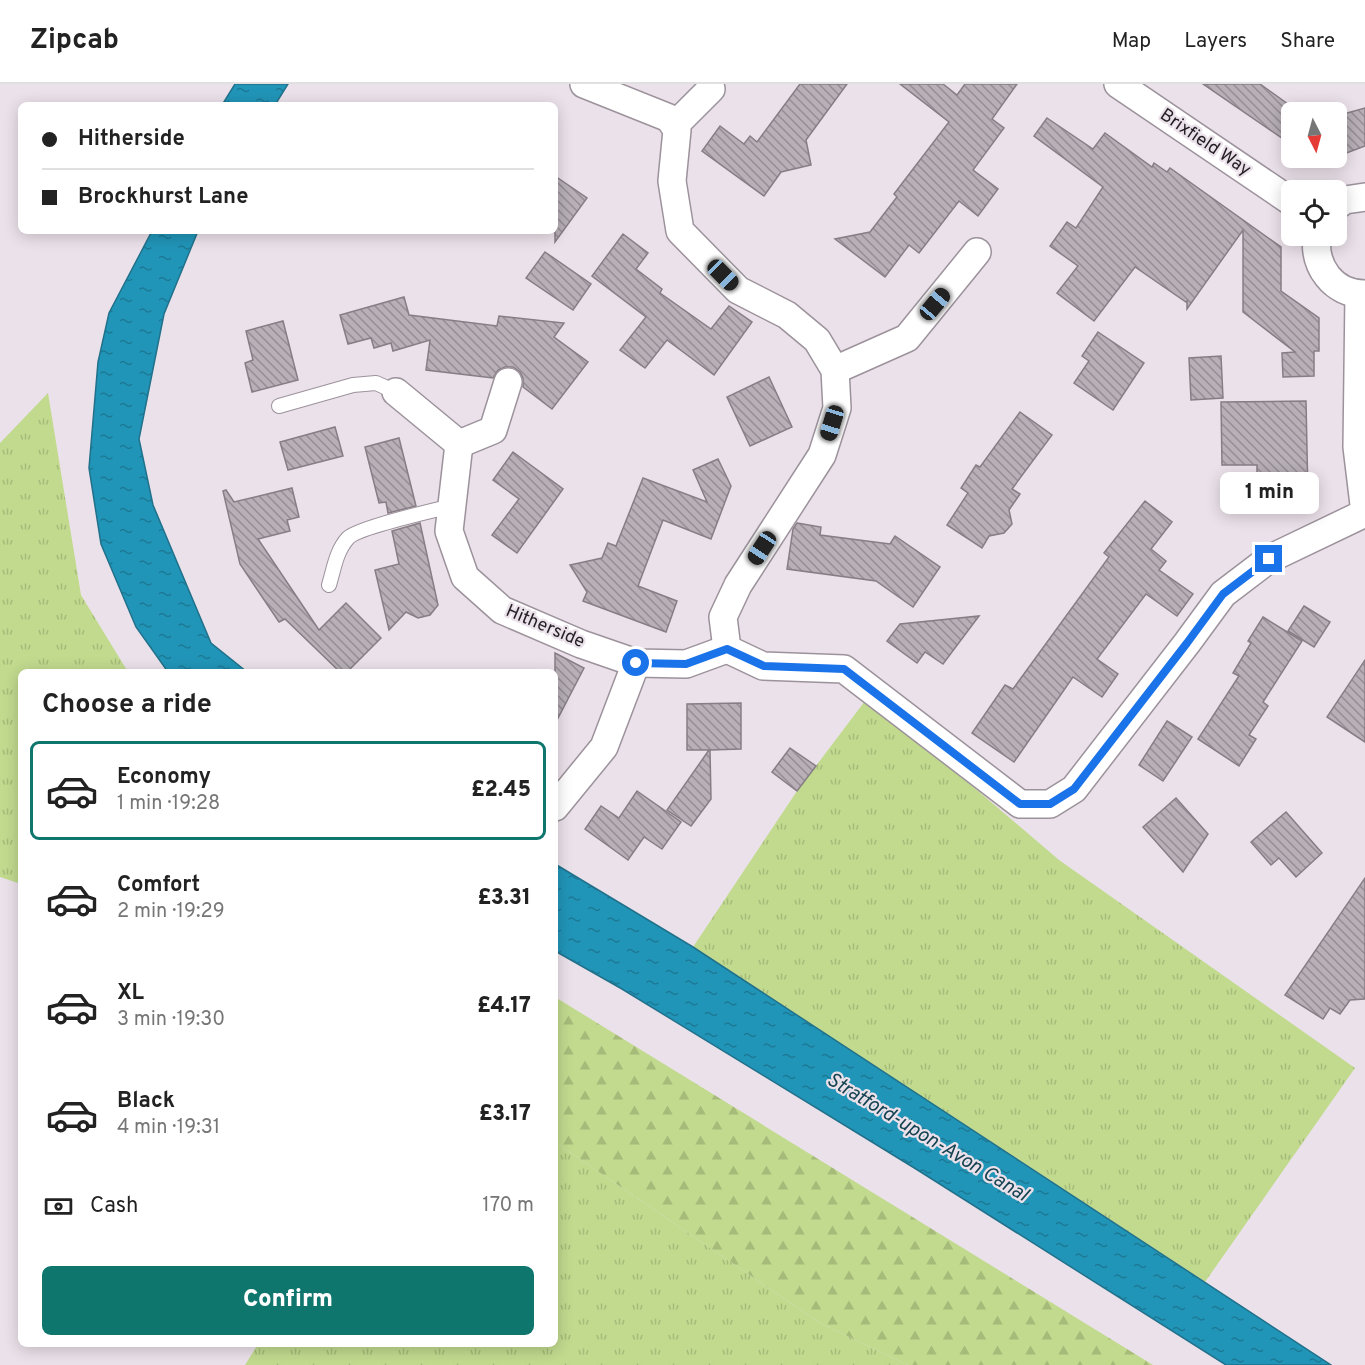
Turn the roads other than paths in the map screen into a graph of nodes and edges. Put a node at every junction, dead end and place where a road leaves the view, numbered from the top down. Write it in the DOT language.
graph roads {
  1 [pos="584,84"];
  2 [pos="1118,84"];
  3 [pos="711,89"];
  4 [pos="675,125"];
  5 [pos="1281,195"];
  6 [pos="1365,197"];
  7 [pos="1347,200"];
  8 [pos="1316,246"];
  9 [pos="977,252"];
  10 [pos="1362,294"];
  11 [pos="835,370"];
  12 [pos="508,382"];
  13 [pos="396,392"];
  14 [pos="279,406"];
  15 [pos="459,444"];
  16 [pos="452,506"];
  17 [pos="1365,513"];
  18 [pos="329,585"];
  19 [pos="727,649"];
  20 [pos="636,663"];
  21 [pos="558,803"];
  1 -- 4 [label="street"];
  2 -- 5 [label="street, Brixfield Way"];
  3 -- 4 [label="street"];
  4 -- 11 [label="street"];
  6 -- 7 [label="street"];
  8 -- 10 [label="street"];
  9 -- 11 [label="street"];
  10 -- 17 [label="street"];
  11 -- 19 [label="street"];
  12 -- 15 [label="street"];
  13 -- 14 [label="lane"];
  13 -- 15 [label="street"];
  15 -- 16 [label="street, Hitherside"];
  16 -- 18 [label="lane"];
  16 -- 20 [label="street, Hitherside"];
  17 -- 19 [label="street"];
  19 -- 20 [label="street, Hitherside"];
  20 -- 21 [label="street"];
}
